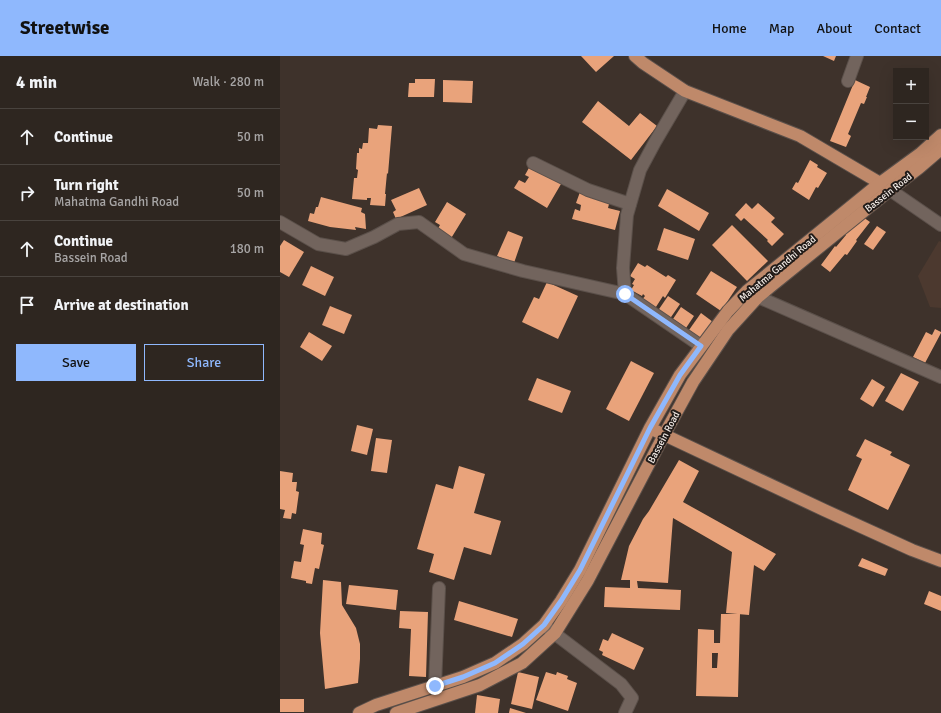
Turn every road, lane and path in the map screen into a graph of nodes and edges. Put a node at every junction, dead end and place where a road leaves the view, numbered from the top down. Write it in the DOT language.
graph roads {
  1 [pos="857,56"];
  2 [pos="642,58"];
  3 [pos="848,81"];
  4 [pos="684,92"];
  5 [pos="941,135"];
  6 [pos="941,149"];
  7 [pos="534,163"];
  8 [pos="885,187"];
  9 [pos="630,204"];
  10 [pos="280,222"];
  11 [pos="941,225"];
  12 [pos="747,292"];
  13 [pos="625,294"];
  14 [pos="758,297"];
  15 [pos="701,346"];
  16 [pos="941,377"];
  17 [pos="650,428"];
  18 [pos="664,434"];
  19 [pos="941,561"];
  20 [pos="439,588"];
  21 [pos="544,625"];
  22 [pos="555,633"];
  23 [pos="435,686"];
  24 [pos="359,713"];
  25 [pos="396,713"];
  26 [pos="625,713"];
  1 -- 3 [label="street"];
  2 -- 4 [label="main road"];
  4 -- 8 [label="main road"];
  4 -- 9 [label="street"];
  5 -- 8 [label="main road"];
  6 -- 8 [label="main road, Bassein Road"];
  7 -- 9 [label="street"];
  8 -- 11 [label="street"];
  8 -- 12 [label="main road, Mahatma Gandhi Road"];
  8 -- 14 [label="main road, Bassein Road"];
  9 -- 13 [label="street"];
  10 -- 13 [label="street"];
  12 -- 14 [label="street"];
  12 -- 15 [label="main road, Mahatma Gandhi Road"];
  13 -- 15 [label="street"];
  14 -- 16 [label="street"];
  14 -- 18 [label="main road, Bassein Road"];
  15 -- 17 [label="main road, Mahatma Gandhi Road"];
  17 -- 18 [label="main road"];
  17 -- 21 [label="main road, Bassein Road"];
  18 -- 19 [label="main road"];
  18 -- 22 [label="main road, Bassein Road"];
  20 -- 23 [label="street"];
  21 -- 22 [label="street"];
  21 -- 23 [label="main road, Bassein Road"];
  22 -- 25 [label="main road, Bassein Road"];
  22 -- 26 [label="street"];
  23 -- 24 [label="main road, Bassein Road"];
}
